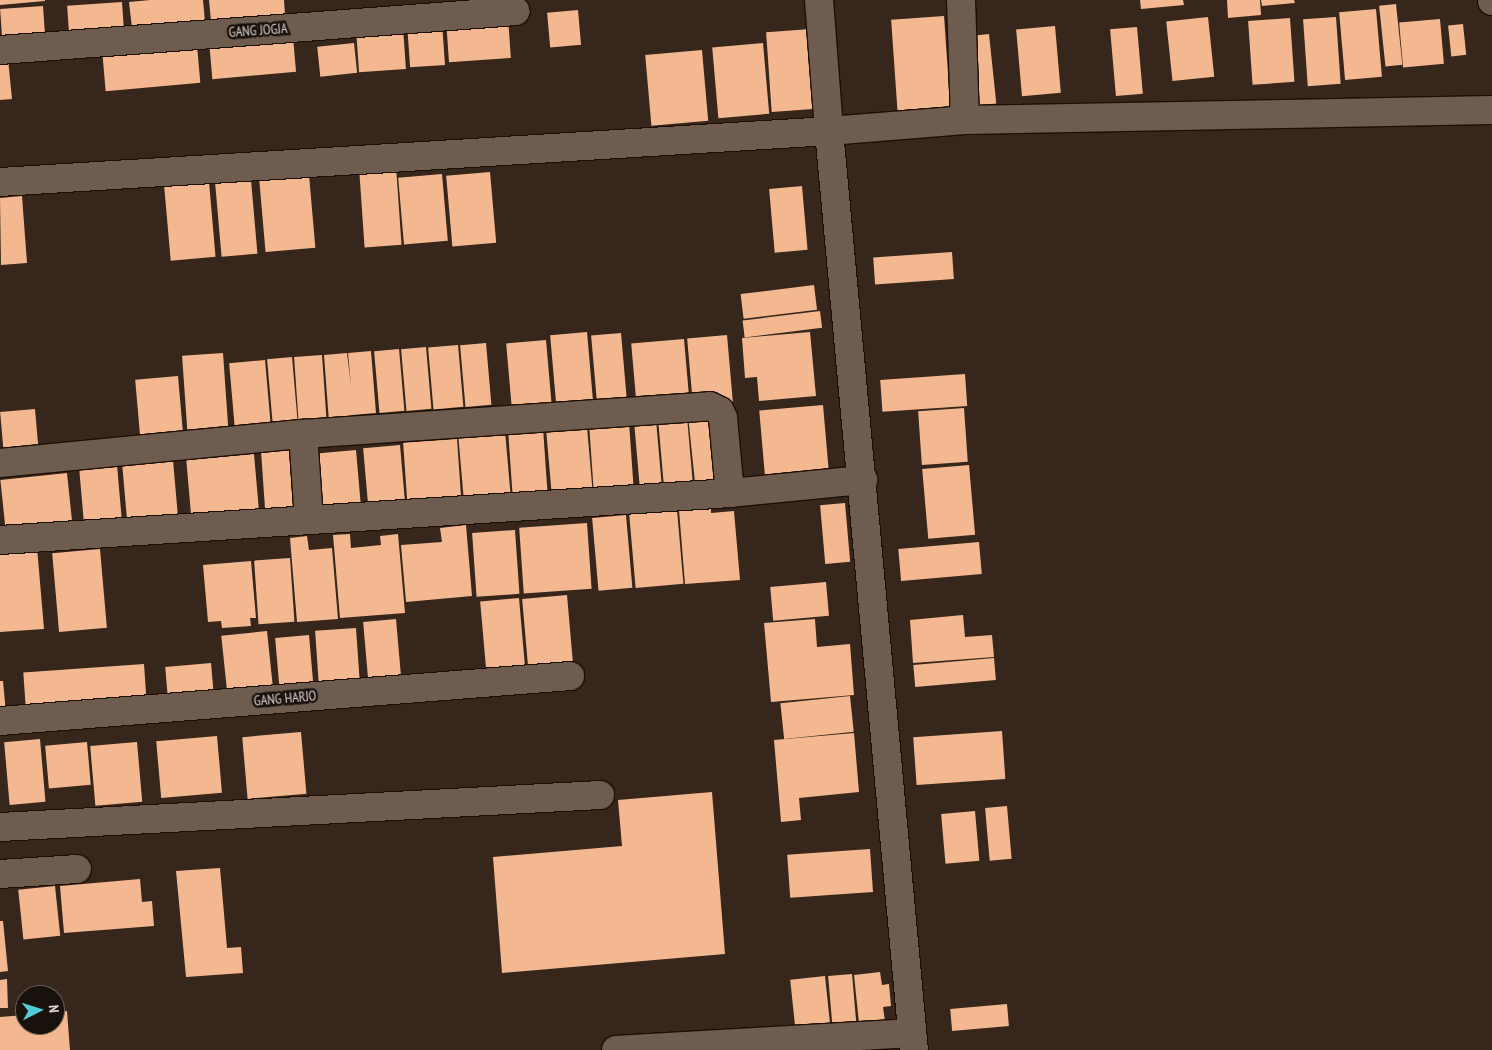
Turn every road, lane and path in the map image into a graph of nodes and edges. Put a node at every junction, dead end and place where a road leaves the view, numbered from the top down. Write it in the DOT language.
graph roads {
  1 [pos="819,0"];
  2 [pos="961,0"];
  3 [pos="516,11"];
  4 [pos="0,50"];
  5 [pos="1492,110"];
  6 [pos="965,120"];
  7 [pos="829,131"];
  8 [pos="0,182"];
  9 [pos="303,434"];
  10 [pos="0,463"];
  11 [pos="862,480"];
  12 [pos="730,493"];
  13 [pos="309,520"];
  14 [pos="0,540"];
  15 [pos="570,676"];
  16 [pos="0,721"];
  17 [pos="600,795"];
  18 [pos="0,826"];
  19 [pos="77,869"];
  20 [pos="0,874"];
  21 [pos="913,1042"];
  22 [pos="616,1050"];
  1 -- 7 [label="street"];
  2 -- 6 [label="street"];
  3 -- 4 [label="street, GANG JOGJA"];
  5 -- 6 [label="street"];
  6 -- 7 [label="street"];
  7 -- 8 [label="street"];
  7 -- 11 [label="street"];
  9 -- 10 [label="street"];
  9 -- 12 [label="street"];
  9 -- 13 [label="street"];
  11 -- 12 [label="street"];
  11 -- 21 [label="street"];
  12 -- 13 [label="street"];
  13 -- 14 [label="street"];
  15 -- 16 [label="street, GANG HARJO"];
  17 -- 18 [label="street"];
  19 -- 20 [label="street"];
  21 -- 22 [label="street"];
}
